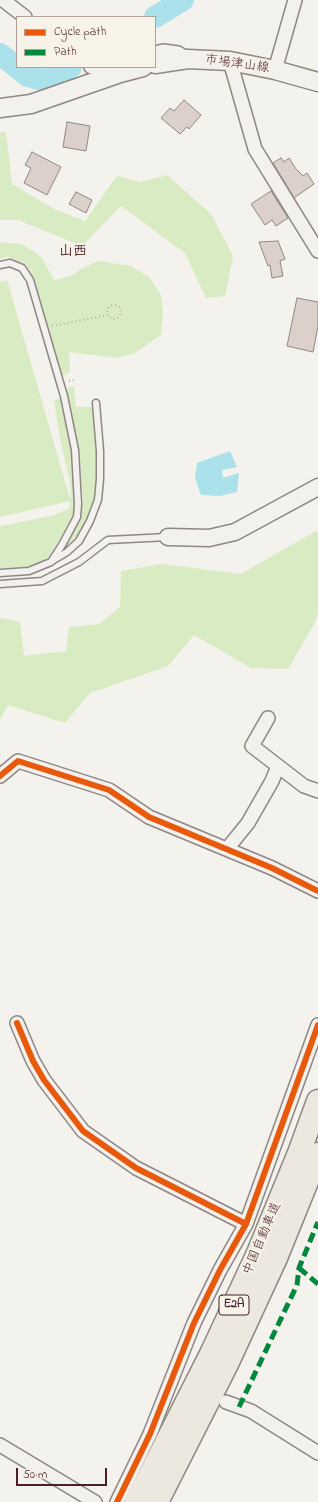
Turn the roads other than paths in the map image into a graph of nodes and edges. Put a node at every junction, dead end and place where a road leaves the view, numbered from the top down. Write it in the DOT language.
graph roads {
  1 [pos="3,0"];
  2 [pos="295,0"];
  3 [pos="24,16"];
  4 [pos="156,53"];
  5 [pos="188,59"];
  6 [pos="230,61"];
  7 [pos="156,64"];
  8 [pos="139,68"];
  9 [pos="274,70"];
  10 [pos="318,82"];
  11 [pos="0,108"];
  12 [pos="318,251"];
  13 [pos="0,265"];
  14 [pos="96,403"];
  15 [pos="318,487"];
  16 [pos="168,537"];
  17 [pos="51,562"];
  18 [pos="0,573"];
  19 [pos="0,584"];
  20 [pos="268,718"];
  21 [pos="278,766"];
  22 [pos="0,776"];
  23 [pos="318,791"];
  24 [pos="227,849"];
  25 [pos="318,892"];
  26 [pos="16,1023"];
  27 [pos="318,1025"];
  28 [pos="318,1101"];
  29 [pos="318,1154"];
  30 [pos="246,1224"];
  31 [pos="226,1402"];
  32 [pos="0,1445"];
  33 [pos="318,1453"];
  34 [pos="95,1502"];
  35 [pos="117,1502"];
  36 [pos="136,1502"];
  37 [pos="157,1502"];
  1 -- 3 [label="street"];
  2 -- 9 [label="street"];
  4 -- 5 [label="street"];
  5 -- 6 [label="main road, 市場津山線"];
  5 -- 7 [label="main road, 市場津山線"];
  6 -- 9 [label="main road, 市場津山線"];
  6 -- 12 [label="street"];
  8 -- 11 [label="main road"];
  9 -- 10 [label="main road, 市場津山線"];
  13 -- 17 [label="lane"];
  14 -- 17 [label="lane"];
  15 -- 16 [label="street"];
  16 -- 19 [label="lane"];
  17 -- 18 [label="lane"];
  20 -- 21 [label="street"];
  21 -- 23 [label="street"];
  21 -- 24 [label="street"];
  22 -- 24 [label="street"];
  24 -- 25 [label="street"];
  26 -- 30 [label="street"];
  27 -- 30 [label="street"];
  28 -- 36 [label="highway, 中国自動車道 / E2A"];
  29 -- 37 [label="highway, 中国自動車道 / E2A"];
  30 -- 35 [label="street"];
  31 -- 33 [label="street"];
  32 -- 34 [label="street"];
}
